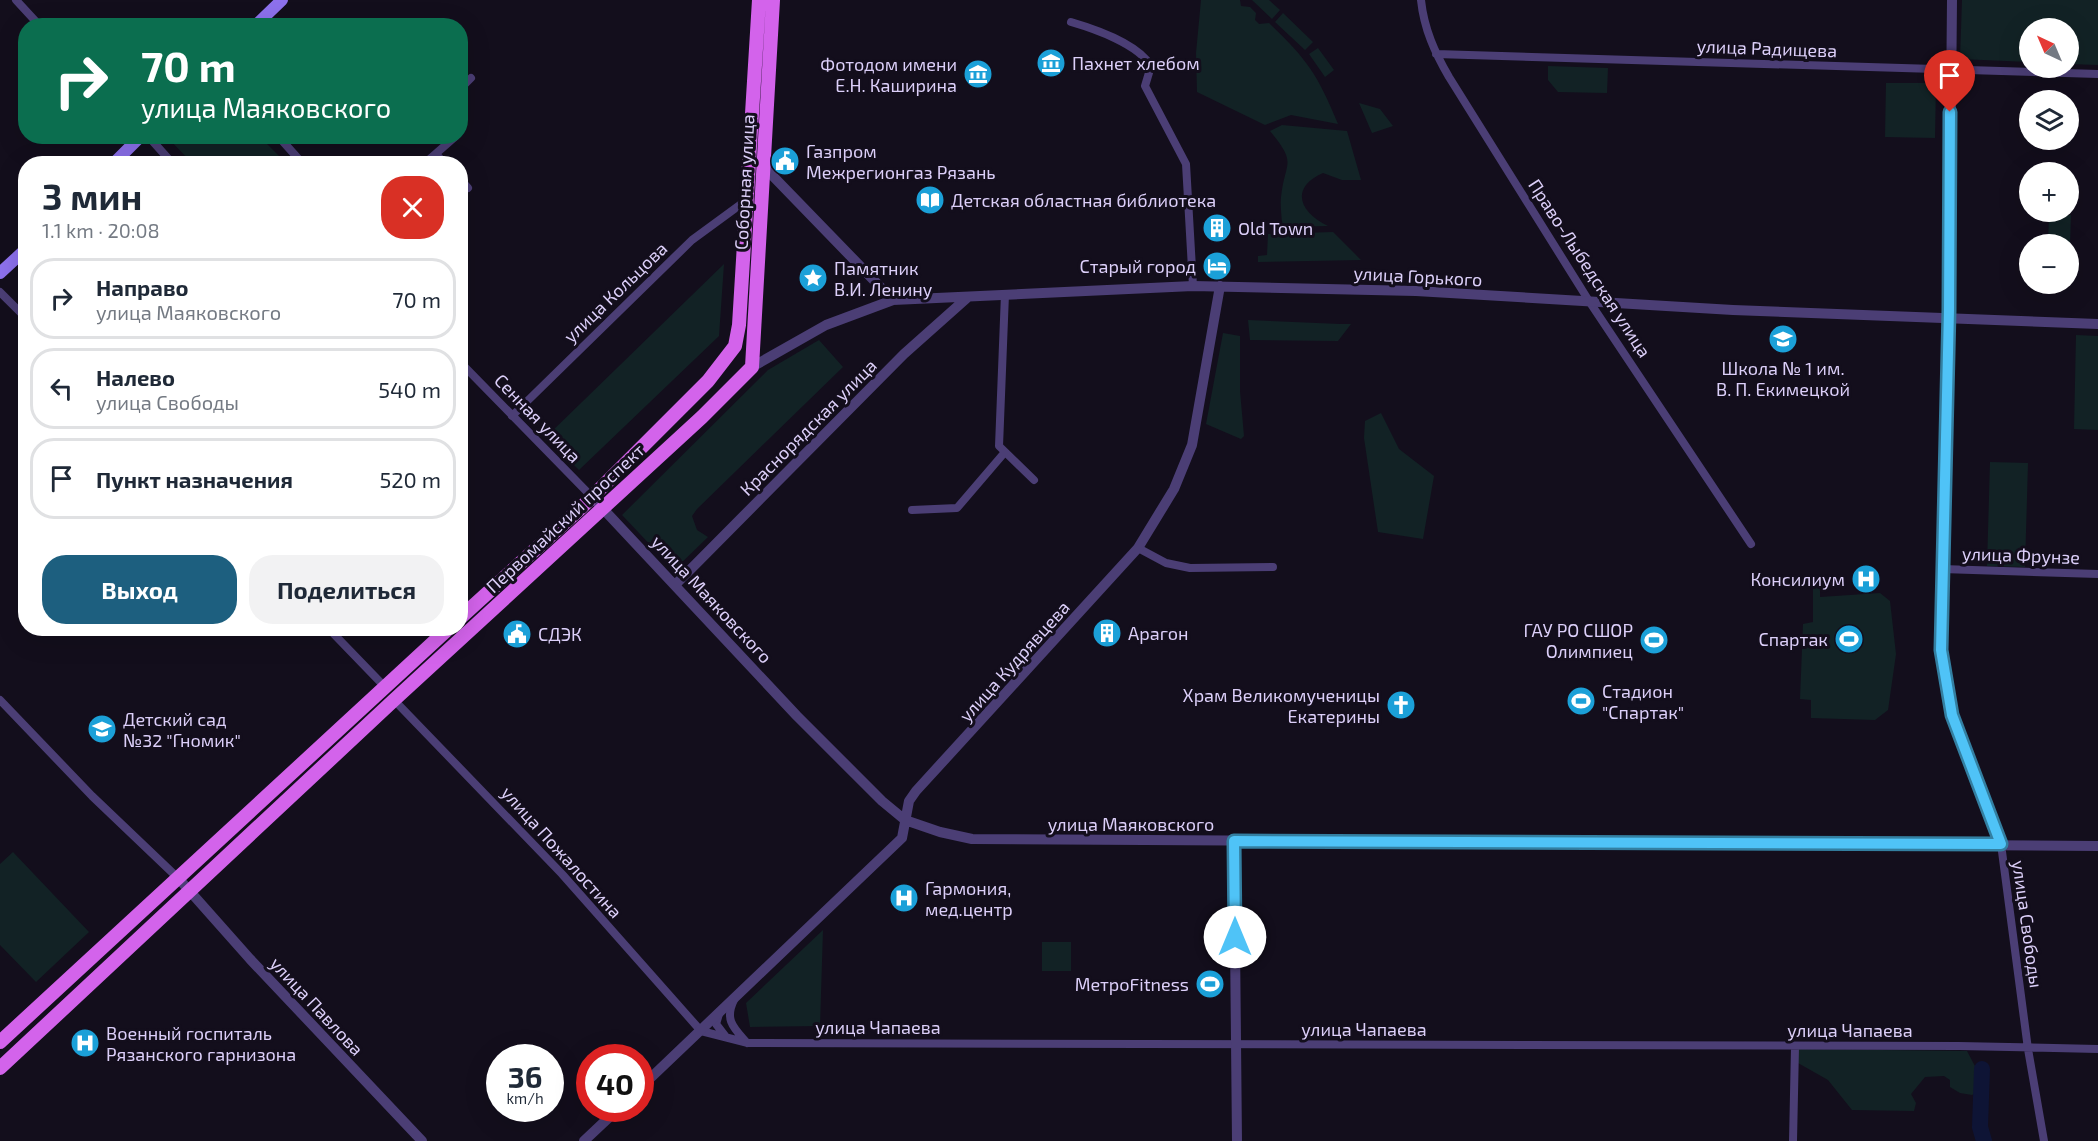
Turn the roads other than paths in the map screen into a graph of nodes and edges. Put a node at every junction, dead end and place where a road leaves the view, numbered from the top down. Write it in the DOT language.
graph roads {
  1 [pos="16,0"];
  2 [pos="282,0"];
  3 [pos="759,0"];
  4 [pos="773,0"];
  5 [pos="1421,0"];
  6 [pos="1952,0"];
  7 [pos="33,18"];
  8 [pos="263,18"];
  9 [pos="1071,22"];
  10 [pos="1436,54"];
  11 [pos="1950,69"];
  12 [pos="2098,74"];
  13 [pos="471,78"];
  14 [pos="468,81"];
  15 [pos="133,144"];
  16 [pos="155,144"];
  17 [pos="285,144"];
  18 [pos="447,144"];
  19 [pos="436,154"];
  20 [pos="121,156"];
  21 [pos="166,156"];
  22 [pos="296,156"];
  23 [pos="434,156"];
  24 [pos="764,166"];
  25 [pos="748,199"];
  26 [pos="18,256"];
  27 [pos="0,273"];
  28 [pos="1193,286"];
  29 [pos="1220,286"];
  30 [pos="0,292"];
  31 [pos="1005,294"];
  32 [pos="968,297"];
  33 [pos="893,300"];
  34 [pos="1589,301"];
  35 [pos="18,310"];
  36 [pos="1949,316"];
  37 [pos="2098,324"];
  38 [pos="735,346"];
  39 [pos="752,367"];
  40 [pos="468,370"];
  41 [pos="512,416"];
  42 [pos="1005,452"];
  43 [pos="1034,480"];
  44 [pos="592,496"];
  45 [pos="603,507"];
  46 [pos="912,510"];
  47 [pos="1751,544"];
  48 [pos="1138,548"];
  49 [pos="1273,567"];
  50 [pos="1942,569"];
  51 [pos="2098,574"];
  52 [pos="676,584"];
  53 [pos="468,611"];
  54 [pos="468,632"];
  55 [pos="336,636"];
  56 [pos="440,636"];
  57 [pos="463,636"];
  58 [pos="385,687"];
  59 [pos="0,700"];
  60 [pos="394,700"];
  61 [pos="905,820"];
  62 [pos="1234,841"];
  63 [pos="2001,844"];
  64 [pos="2098,846"];
  65 [pos="179,879"];
  66 [pos="191,890"];
  67 [pos="734,1000"];
  68 [pos="719,1014"];
  69 [pos="702,1031"];
  70 [pos="726,1038"];
  71 [pos="0,1042"];
  72 [pos="748,1043"];
  73 [pos="1235,1045"];
  74 [pos="1795,1047"];
  75 [pos="2028,1048"];
  76 [pos="2098,1049"];
  77 [pos="0,1068"];
  78 [pos="654,1075"];
  79 [pos="604,1122"];
  80 [pos="422,1141"];
  81 [pos="584,1141"];
  82 [pos="1238,1141"];
  83 [pos="1793,1141"];
  84 [pos="2044,1141"];
  1 -- 7 [label="street"];
  2 -- 8 [label="main road"];
  3 -- 25 [label="main road, Соборная улица"];
  4 -- 24 [label="main road, Соборная улица"];
  5 -- 10 [label="street, Право-Лыбедская улица"];
  6 -- 11 [label="street, улица Свободы"];
  9 -- 28 [label="street"];
  10 -- 11 [label="street, улица Радищева"];
  10 -- 34 [label="street, Право-Лыбедская улица"];
  11 -- 12 [label="street, улица Радищева"];
  11 -- 36 [label="street, улица Свободы"];
  13 -- 14 [label="street"];
  15 -- 20 [label="main road"];
  16 -- 21 [label="street"];
  17 -- 22 [label="street"];
  18 -- 19 [label="street"];
  19 -- 23 [label="street"];
  24 -- 33 [label="street"];
  24 -- 39 [label="main road, Соборная улица"];
  25 -- 38 [label="main road, Соборная улица"];
  25 -- 41 [label="street, улица Кольцова"];
  26 -- 27 [label="main road"];
  28 -- 29 [label="street, улица Горького"];
  28 -- 31 [label="street, улица Горького"];
  29 -- 34 [label="street, улица Горького"];
  29 -- 48 [label="street, улица Кудрявцева"];
  30 -- 35 [label="street"];
  31 -- 32 [label="street, улица Горького"];
  31 -- 42 [label="street"];
  32 -- 33 [label="street, улица Горького"];
  32 -- 52 [label="street, Краснорядская улица"];
  33 -- 39 [label="street, улица Горького"];
  34 -- 36 [label="street, улица Горького"];
  34 -- 47 [label="street, Право-Лыбедская улица"];
  36 -- 37 [label="street, улица Горького"];
  36 -- 50 [label="street, улица Свободы"];
  38 -- 44 [label="main road, Первомайский проспект"];
  39 -- 45 [label="main road, Первомайский проспект"];
  40 -- 41 [label="street, Сенная улица"];
  41 -- 44 [label="street, Сенная улица"];
  42 -- 43 [label="street"];
  42 -- 46 [label="street"];
  44 -- 45 [label="street, улица Маяковского"];
  44 -- 53 [label="main road, Первомайский проспект"];
  45 -- 52 [label="street, улица Маяковского"];
  45 -- 54 [label="main road, Первомайский проспект"];
  48 -- 49 [label="street"];
  48 -- 61 [label="street, улица Кудрявцева"];
  50 -- 51 [label="street, улица Фрунзе"];
  50 -- 63 [label="street, улица Свободы"];
  52 -- 61 [label="street, улица Маяковского"];
  55 -- 58 [label="street"];
  56 -- 58 [label="main road"];
  57 -- 60 [label="main road, Первомайский проспект"];
  58 -- 65 [label="main road"];
  59 -- 65 [label="street"];
  60 -- 66 [label="main road, Первомайский проспект"];
  60 -- 69 [label="street, улица Пожалостина"];
  61 -- 62 [label="street, улица Маяковского"];
  61 -- 67 [label="street, улица Кудрявцева"];
  62 -- 63 [label="street, улица Маяковского"];
  62 -- 73 [label="street"];
  63 -- 64 [label="street, улица Маяковского"];
  63 -- 75 [label="street, улица Свободы"];
  65 -- 66 [label="street"];
  65 -- 71 [label="main road"];
  66 -- 77 [label="main road, Первомайский проспект"];
  66 -- 80 [label="street, улица Павлова"];
  67 -- 68 [label="street, улица Кудрявцева"];
  67 -- 72 [label="street"];
  68 -- 69 [label="street, улица Кудрявцева"];
  68 -- 70 [label="street"];
  69 -- 70 [label="street, улица Чапаева"];
  69 -- 78 [label="street, улица Кудрявцева"];
  70 -- 72 [label="street, улица Чапаева"];
  72 -- 73 [label="street, улица Чапаева"];
  73 -- 74 [label="street, улица Чапаева"];
  73 -- 82 [label="street"];
  74 -- 75 [label="street, улица Чапаева"];
  74 -- 83 [label="street"];
  75 -- 76 [label="street, улица Чапаева"];
  75 -- 84 [label="street, улица Свободы"];
  79 -- 81 [label="street"];
}
